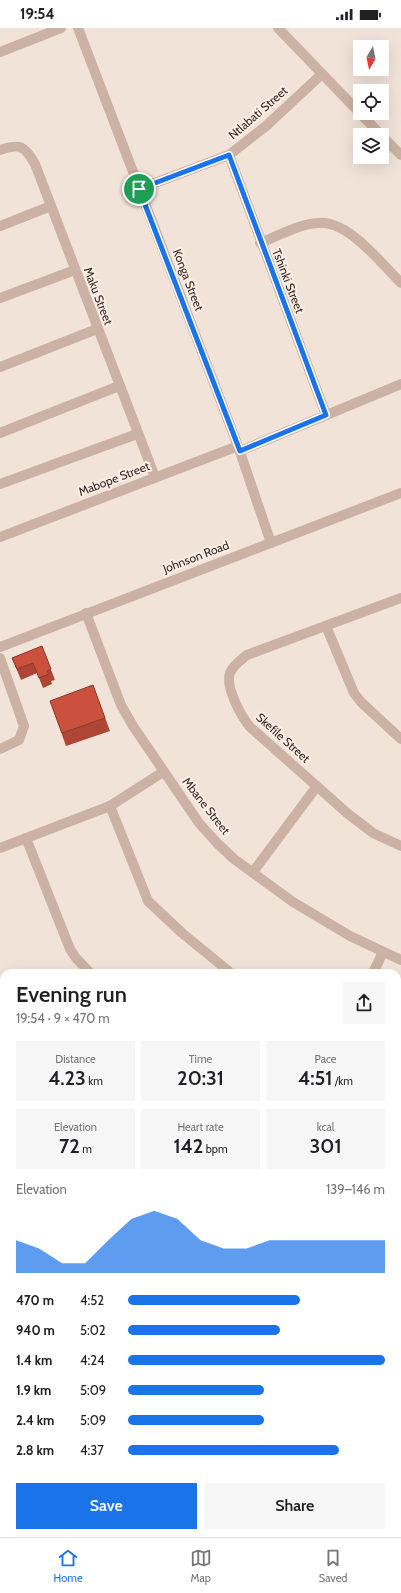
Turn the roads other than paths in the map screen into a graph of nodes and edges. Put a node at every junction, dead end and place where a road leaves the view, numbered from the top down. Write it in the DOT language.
graph roads {
  1 [pos="61,28"];
  2 [pos="78,28"];
  3 [pos="278,28"];
  4 [pos="0,52"];
  5 [pos="322,74"];
  6 [pos="375,128"];
  7 [pos="389,142"];
  8 [pos="0,150"];
  9 [pos="229,155"];
  10 [pos="401,155"];
  11 [pos="139,189"];
  12 [pos="51,206"];
  13 [pos="0,226"];
  14 [pos="260,243"];
  15 [pos="75,270"];
  16 [pos="401,283"];
  17 [pos="0,298"];
  18 [pos="97,329"];
  19 [pos="0,367"];
  20 [pos="401,384"];
  21 [pos="119,386"];
  22 [pos="326,415"];
  23 [pos="0,433"];
  24 [pos="137,434"];
  25 [pos="239,449"];
  26 [pos="155,477"];
  27 [pos="0,484"];
  28 [pos="401,493"];
  29 [pos="0,537"];
  30 [pos="271,543"];
  31 [pos="401,598"];
  32 [pos="86,613"];
  33 [pos="326,626"];
  34 [pos="0,647"];
  35 [pos="0,658"];
  36 [pos="401,739"];
  37 [pos="0,750"];
  38 [pos="163,772"];
  39 [pos="316,786"];
  40 [pos="110,806"];
  41 [pos="26,838"];
  42 [pos="401,846"];
  43 [pos="0,848"];
  44 [pos="253,872"];
  45 [pos="383,952"];
  46 [pos="401,960"];
  47 [pos="86,969"];
  48 [pos="226,969"];
  49 [pos="375,969"];
  1 -- 4 [label="street"];
  2 -- 11 [label="street, Konga Street"];
  3 -- 5 [label="street"];
  5 -- 6 [label="street"];
  5 -- 9 [label="street, Ntlabati Street"];
  7 -- 10 [label="street"];
  8 -- 12 [label="street, Maku Street"];
  9 -- 11 [label="street, Ntlabati Street"];
  9 -- 14 [label="street, Tshinki Street"];
  11 -- 25 [label="street, Konga Street"];
  12 -- 13 [label="street"];
  12 -- 15 [label="street, Maku Street"];
  14 -- 16 [label="street"];
  14 -- 22 [label="street, Tshinki Street"];
  15 -- 17 [label="street"];
  15 -- 18 [label="street, Maku Street"];
  18 -- 19 [label="street"];
  18 -- 21 [label="street, Maku Street"];
  20 -- 22 [label="street, Mabope Street"];
  21 -- 23 [label="street"];
  21 -- 24 [label="street, Maku Street"];
  22 -- 25 [label="street, Mabope Street"];
  24 -- 26 [label="street, Maku Street"];
  24 -- 27 [label="street"];
  25 -- 26 [label="street, Mabope Street"];
  25 -- 30 [label="street, Konga Street"];
  26 -- 29 [label="street, Mabope Street"];
  28 -- 30 [label="street, Johnson Road"];
  30 -- 32 [label="street, Johnson Road"];
  31 -- 33 [label="street, Skefile Street"];
  32 -- 34 [label="street, Johnson Road"];
  32 -- 38 [label="street, Mbane Street"];
  33 -- 36 [label="street"];
  33 -- 39 [label="street, Skefile Street"];
  35 -- 37 [label="street"];
  38 -- 40 [label="street"];
  38 -- 44 [label="street, Mbane Street"];
  39 -- 42 [label="street, Skefile Street"];
  39 -- 44 [label="street"];
  40 -- 41 [label="street"];
  40 -- 48 [label="street"];
  41 -- 43 [label="street"];
  41 -- 47 [label="street"];
  44 -- 45 [label="street, Mbane Street"];
  45 -- 46 [label="street, Mbane Street"];
  45 -- 49 [label="street"];
}
